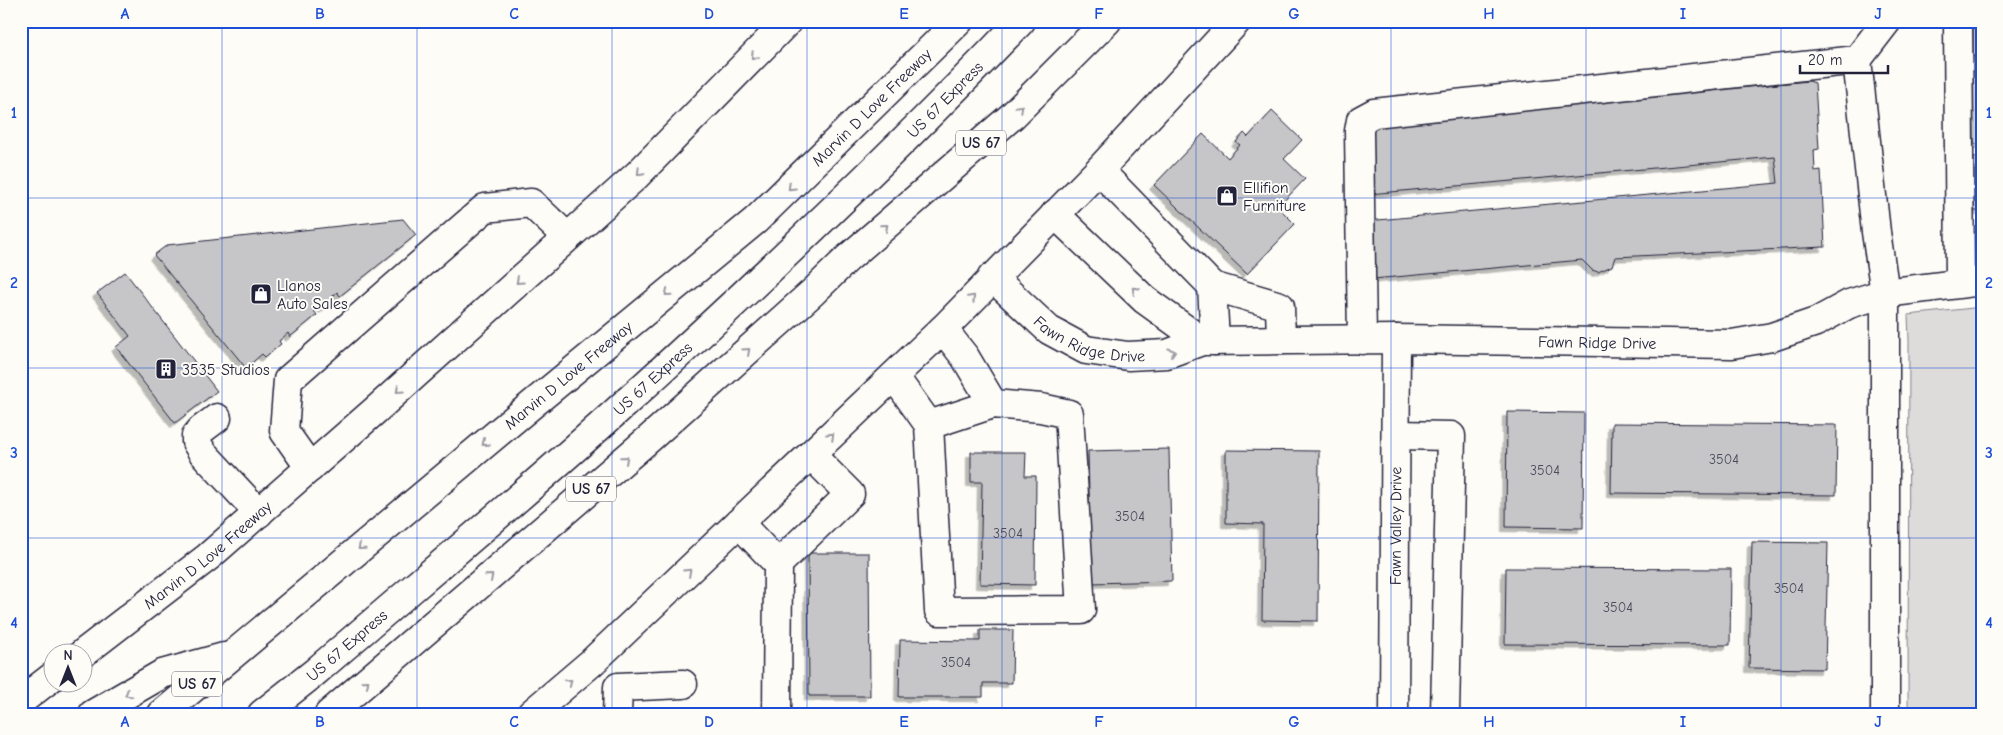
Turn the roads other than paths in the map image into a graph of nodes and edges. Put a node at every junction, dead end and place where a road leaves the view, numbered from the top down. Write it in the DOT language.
graph roads {
  1 [pos="788,21"];
  2 [pos="950,21"];
  3 [pos="959,21"];
  4 [pos="1021,21"];
  5 [pos="1107,21"];
  6 [pos="1237,21"];
  7 [pos="1887,21"];
  8 [pos="1958,21"];
  9 [pos="926,55"];
  10 [pos="1857,60"];
  11 [pos="1099,170"];
  12 [pos="1055,214"];
  13 [pos="567,238"];
  14 [pos="992,277"];
  15 [pos="1971,282"];
  16 [pos="1212,286"];
  17 [pos="1885,294"];
  18 [pos="943,329"];
  19 [pos="1396,339"];
  20 [pos="1281,340"];
  21 [pos="1362,340"];
  22 [pos="1209,341"];
  23 [pos="894,376"];
  24 [pos="993,404"];
  25 [pos="217,418"];
  26 [pos="929,425"];
  27 [pos="1396,435"];
  28 [pos="811,455"];
  29 [pos="310,468"];
  30 [pos="259,512"];
  31 [pos="739,523"];
  32 [pos="778,564"];
  33 [pos="92,646"];
  34 [pos="231,655"];
  35 [pos="591,663"];
  36 [pos="682,684"];
  37 [pos="42,685"];
  38 [pos="618,687"];
  39 [pos="21,701"];
  40 [pos="93,714"];
  41 [pos="162,714"];
  42 [pos="262,714"];
  43 [pos="329,714"];
  44 [pos="531,714"];
  45 [pos="617,714"];
  46 [pos="777,714"];
  47 [pos="1394,714"];
  48 [pos="1445,714"];
  49 [pos="1885,714"];
  1 -- 13 [label="main road, Marvin D Love Freeway, one-way"];
  2 -- 9 [label="main road"];
  3 -- 9 [label="main road, Marvin D Love Freeway / US 67"];
  4 -- 42 [label="main road, US 67 Express"];
  43 -- 5 [label="main road, US 67, one-way"];
  6 -- 11 [label="main road"];
  7 -- 10 [label="main road"];
  8 -- 15 [label="main road"];
  9 -- 34 [label="main road, Marvin D Love Freeway / US 67, one-way"];
  10 -- 17 [label="main road"];
  10 -- 21 [label="main road"];
  11 -- 12 [label="main road"];
  11 -- 16 [label="main road"];
  12 -- 14 [label="main road"];
  22 -- 12 [label="main road, one-way"];
  13 -- 29 [label="main road, Marvin D Love Freeway, one-way"];
  13 -- 29 [label="main road"];
  18 -- 14 [label="main road, one-way"];
  14 -- 22 [label="main road, Fawn Ridge Drive, one-way"];
  15 -- 17 [label="main road, Fawn Ridge Drive"];
  16 -- 20 [label="main road"];
  16 -- 22 [label="main road"];
  17 -- 19 [label="main road, Fawn Ridge Drive"];
  17 -- 49 [label="main road"];
  18 -- 23 [label="main road"];
  18 -- 24 [label="main road"];
  19 -- 21 [label="main road, Fawn Ridge Drive"];
  19 -- 27 [label="main road, Fawn Valley Drive"];
  20 -- 21 [label="main road, Fawn Ridge Drive"];
  20 -- 22 [label="main road, Fawn Ridge Drive"];
  23 -- 26 [label="main road"];
  28 -- 23 [label="main road, one-way"];
  24 -- 26 [label="main road"];
  24 -- 26 [label="main road"];
  25 -- 30 [label="main road"];
  27 -- 47 [label="main road, Fawn Valley Drive"];
  27 -- 48 [label="main road"];
  28 -- 31 [label="main road"];
  28 -- 32 [label="main road"];
  29 -- 30 [label="main road, Marvin D Love Freeway"];
  30 -- 33 [label="main road, Marvin D Love Freeway"];
  31 -- 32 [label="main road"];
  35 -- 31 [label="main road, one-way"];
  32 -- 46 [label="main road"];
  34 -- 40 [label="main road, one-way"];
  34 -- 41 [label="main road, Marvin D Love Freeway / US 67"];
  35 -- 38 [label="main road"];
  44 -- 35 [label="main road, one-way"];
  36 -- 38 [label="main road"];
  37 -- 39 [label="main road"];
  38 -- 45 [label="main road"];
}
